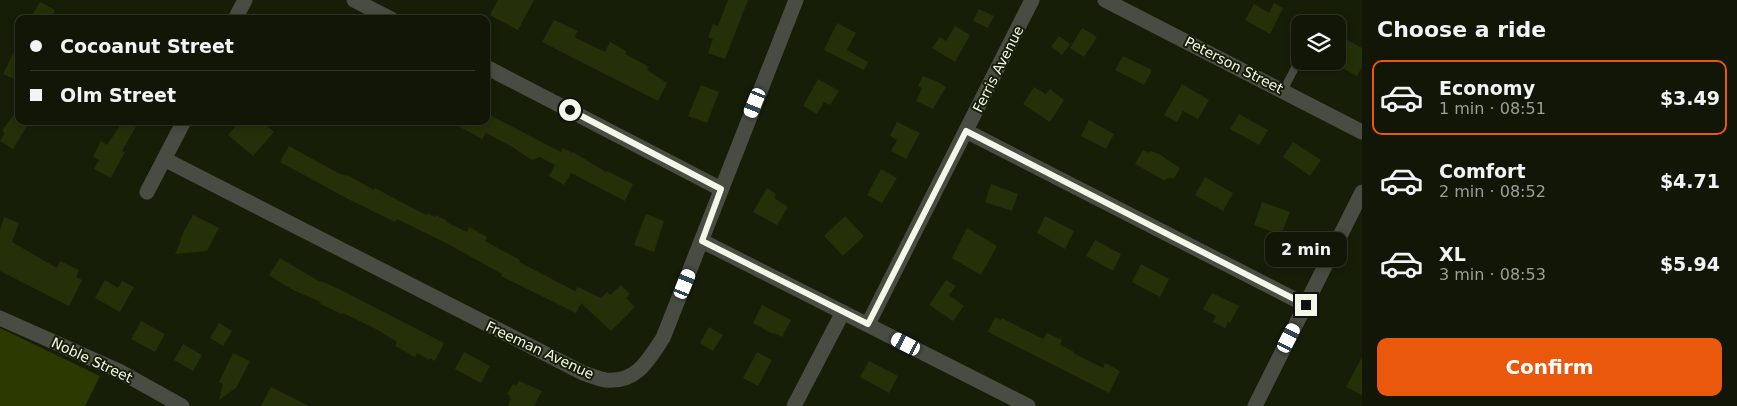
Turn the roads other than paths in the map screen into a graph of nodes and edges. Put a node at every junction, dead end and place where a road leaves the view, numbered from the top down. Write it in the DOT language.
graph roads {
  1 [pos="244,0"];
  2 [pos="354,0"];
  3 [pos="796,0"];
  4 [pos="1032,0"];
  5 [pos="1104,0"];
  6 [pos="237,15"];
  7 [pos="383,15"];
  8 [pos="490,69"];
  9 [pos="1294,70"];
  10 [pos="1283,91"];
  11 [pos="182,125"];
  12 [pos="966,131"];
  13 [pos="1362,132"];
  14 [pos="164,159"];
  15 [pos="721,189"];
  16 [pos="147,192"];
  17 [pos="1362,192"];
  18 [pos="702,241"];
  19 [pos="1306,305"];
  20 [pos="842,312"];
  21 [pos="0,318"];
  22 [pos="868,324"];
  23 [pos="182,406"];
  24 [pos="794,406"];
  25 [pos="1028,406"];
  26 [pos="1255,406"];
  1 -- 6 [label="street"];
  2 -- 7 [label="street"];
  3 -- 15 [label="street, Freeman Avenue"];
  4 -- 12 [label="street, Ferris Avenue"];
  5 -- 10 [label="street, Peterson Street"];
  8 -- 15 [label="street"];
  9 -- 10 [label="lane"];
  10 -- 13 [label="street, Peterson Street"];
  11 -- 14 [label="street"];
  12 -- 19 [label="street"];
  12 -- 22 [label="street, Ferris Avenue"];
  14 -- 16 [label="street"];
  14 -- 18 [label="street, Freeman Avenue"];
  15 -- 18 [label="street, Freeman Avenue"];
  17 -- 19 [label="street"];
  18 -- 20 [label="street"];
  19 -- 26 [label="street"];
  20 -- 22 [label="street"];
  20 -- 24 [label="street"];
  21 -- 23 [label="street, Noble Street"];
  22 -- 25 [label="street"];
}
